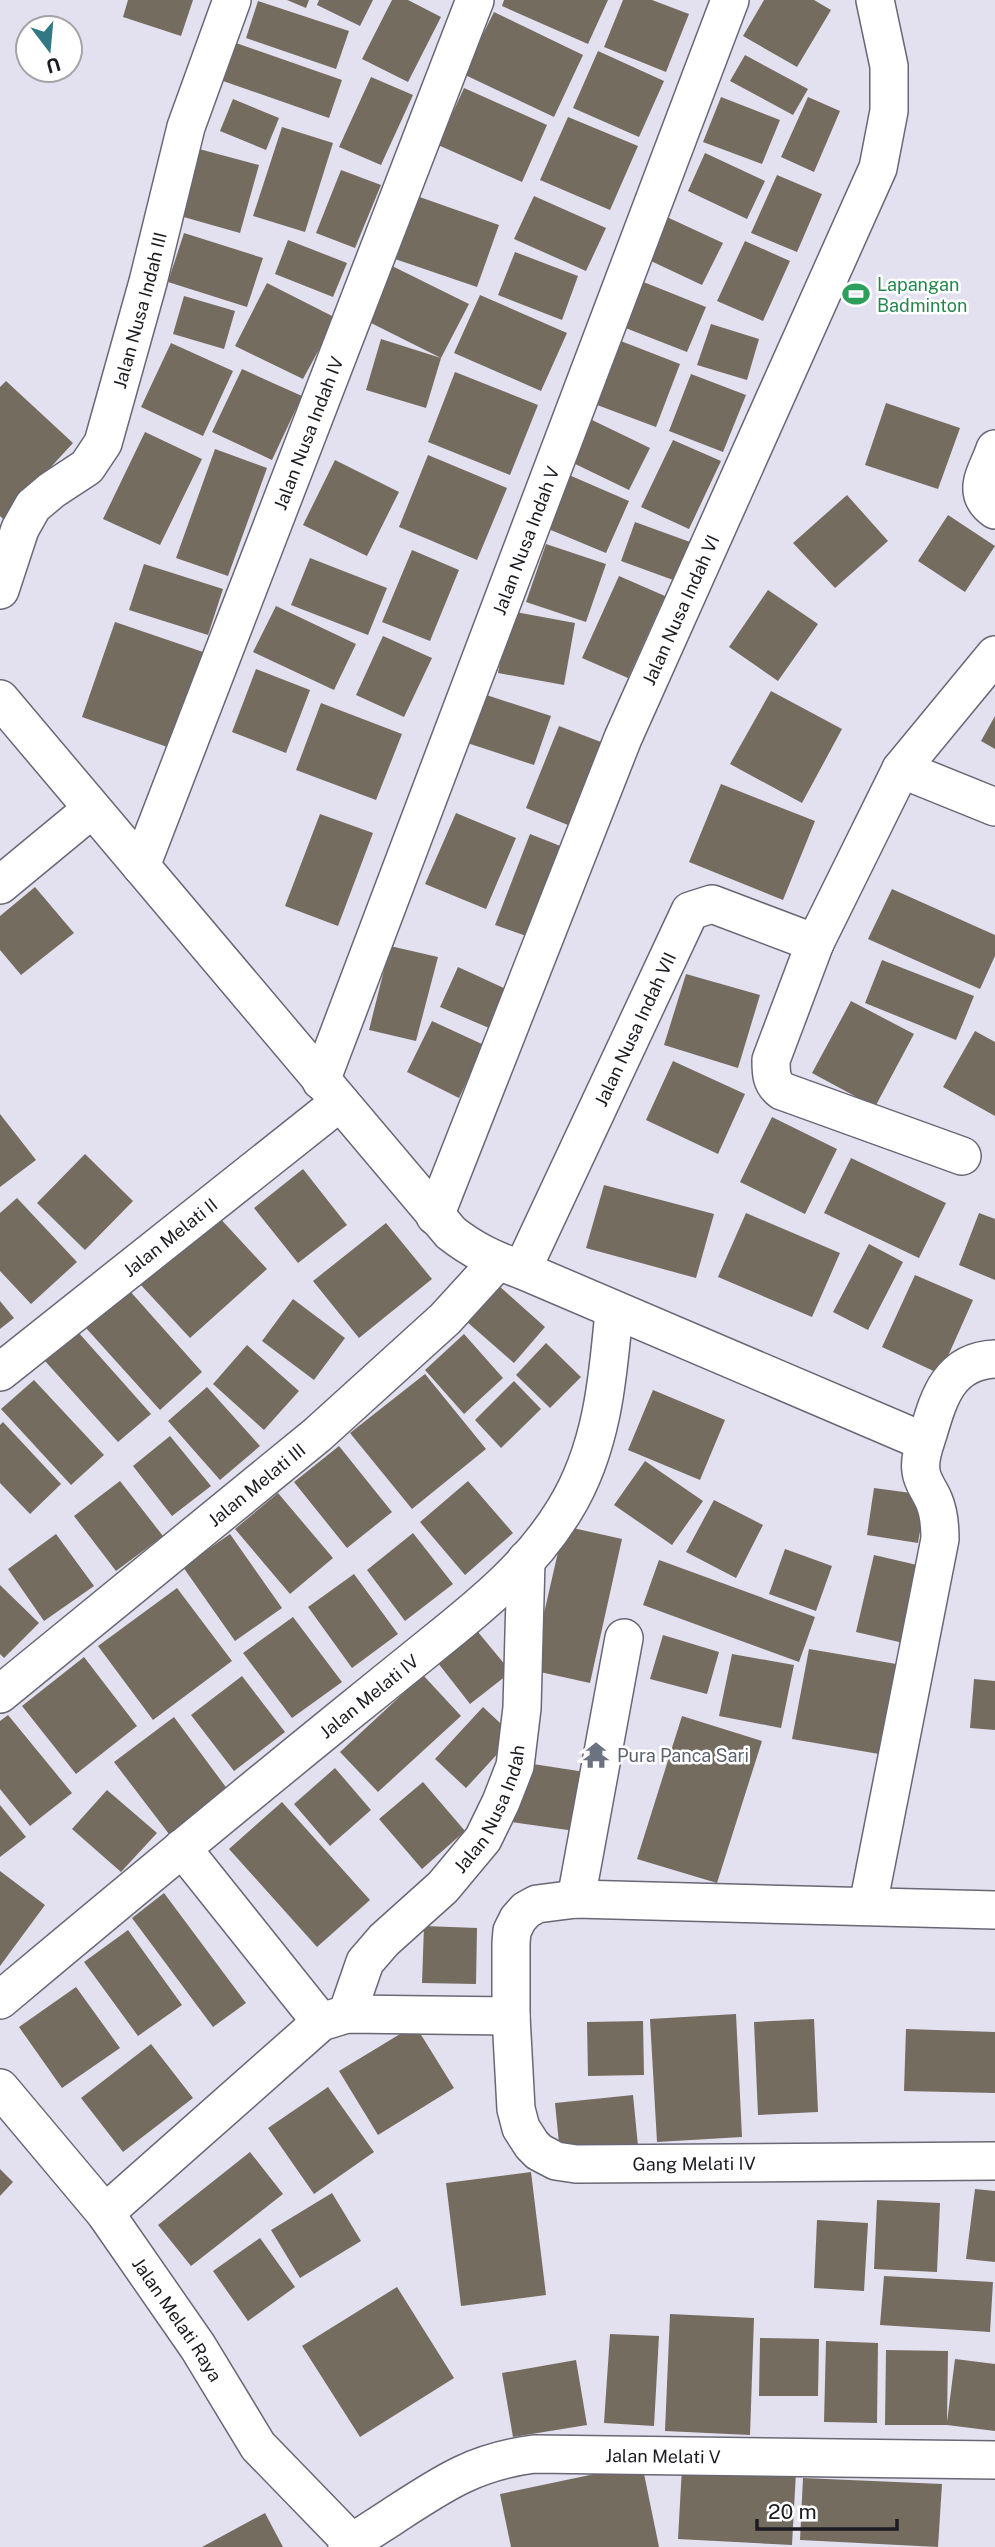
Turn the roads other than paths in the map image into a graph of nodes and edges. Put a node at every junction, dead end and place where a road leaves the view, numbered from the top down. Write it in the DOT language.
graph roads {
  1 [pos="232,0"];
  2 [pos="475,0"];
  3 [pos="730,0"];
  4 [pos="875,0"];
  5 [pos="995,449"];
  6 [pos="995,510"];
  7 [pos="0,590"];
  8 [pos="995,655"];
  9 [pos="0,699"];
  10 [pos="901,769"];
  11 [pos="995,807"];
  12 [pos="92,809"];
  13 [pos="141,866"];
  14 [pos="0,885"];
  15 [pos="816,943"];
  16 [pos="330,1091"];
  17 [pos="962,1156"];
  18 [pos="435,1216"];
  19 [pos="510,1266"];
  20 [pos="614,1311"];
  21 [pos="995,1359"];
  22 [pos="0,1371"];
  23 [pos="926,1442"];
  24 [pos="526,1560"];
  25 [pos="624,1638"];
  26 [pos="0,1694"];
  27 [pos="182,1848"];
  28 [pos="576,1899"];
  29 [pos="868,1905"];
  30 [pos="995,1910"];
  31 [pos="0,2000"];
  32 [pos="511,2016"];
  33 [pos="333,2018"];
  34 [pos="0,2088"];
  35 [pos="995,2161"];
  36 [pos="105,2213"];
  37 [pos="995,2460"];
  38 [pos="352,2545"];
  1 -- 7 [label="street, Jalan Nusa Indah III"];
  2 -- 13 [label="street, Jalan Nusa Indah IV"];
  3 -- 16 [label="street, Jalan Nusa Indah V"];
  4 -- 18 [label="street, Jalan Nusa Indah VI"];
  5 -- 6 [label="street"];
  8 -- 10 [label="street"];
  9 -- 12 [label="street"];
  10 -- 11 [label="street"];
  10 -- 15 [label="street"];
  12 -- 13 [label="street"];
  12 -- 14 [label="street"];
  13 -- 16 [label="street"];
  15 -- 17 [label="street"];
  15 -- 19 [label="street, Jalan Nusa Indah VII"];
  16 -- 18 [label="street"];
  16 -- 22 [label="street, Jalan Melati II"];
  18 -- 19 [label="street"];
  19 -- 20 [label="street"];
  19 -- 26 [label="street, Jalan Melati III"];
  20 -- 23 [label="street"];
  20 -- 24 [label="street, Jalan Melati IV"];
  21 -- 23 [label="street"];
  23 -- 29 [label="street"];
  24 -- 27 [label="street, Jalan Melati IV"];
  24 -- 33 [label="street, Jalan Nusa Indah"];
  25 -- 28 [label="street"];
  27 -- 31 [label="street, Jalan Melati IV"];
  27 -- 33 [label="street"];
  28 -- 29 [label="street, Gang Melati IV"];
  28 -- 32 [label="street, Gang Melati IV"];
  29 -- 30 [label="street, Gang Melati IV"];
  32 -- 33 [label="street"];
  32 -- 35 [label="street, Gang Melati IV"];
  33 -- 36 [label="street"];
  34 -- 36 [label="street, Jalan Melati Raya"];
  36 -- 38 [label="street, Jalan Melati Raya"];
  37 -- 38 [label="street, Jalan Melati V"];
}
